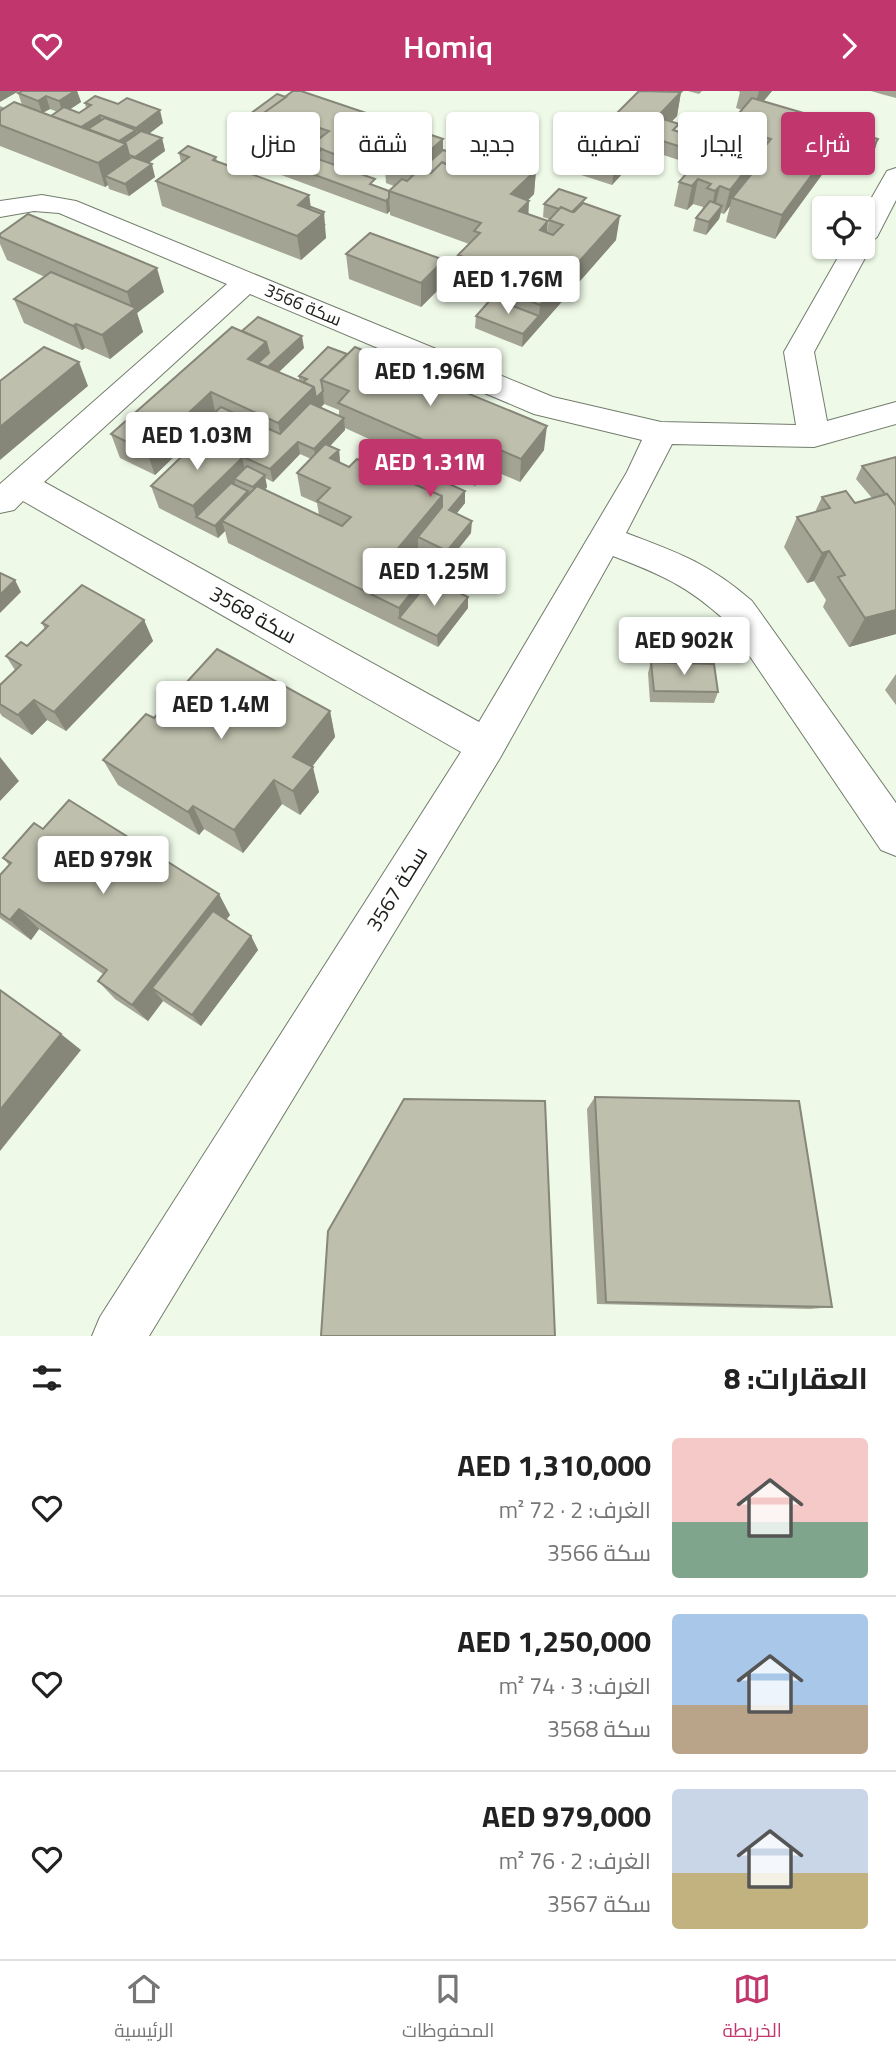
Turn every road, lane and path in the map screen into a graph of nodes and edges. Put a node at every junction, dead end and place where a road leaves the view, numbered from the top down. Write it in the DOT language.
graph roads {
  1 [pos="896,176"];
  2 [pos="0,209"];
  3 [pos="875,215"];
  4 [pos="850,259"];
  5 [pos="247,281"];
  6 [pos="896,413"];
  7 [pos="661,433"];
  8 [pos="814,436"];
  9 [pos="10,493"];
  10 [pos="606,539"];
  11 [pos="486,746"];
  12 [pos="896,837"];
  13 [pos="119,1336"];
  1 -- 3 [label="street"];
  2 -- 5 [label="street, سكة 3566"];
  4 -- 8 [label="street"];
  5 -- 7 [label="street, سكة 3566"];
  5 -- 9 [label="street, سكة 3568"];
  6 -- 8 [label="street, سكة 3566"];
  7 -- 8 [label="street, سكة 3566"];
  7 -- 10 [label="street, سكة 3567"];
  9 -- 11 [label="street, سكة 3568"];
  10 -- 11 [label="street, سكة 3567"];
  10 -- 12 [label="street"];
  11 -- 13 [label="street, سكة 3567"];
}
